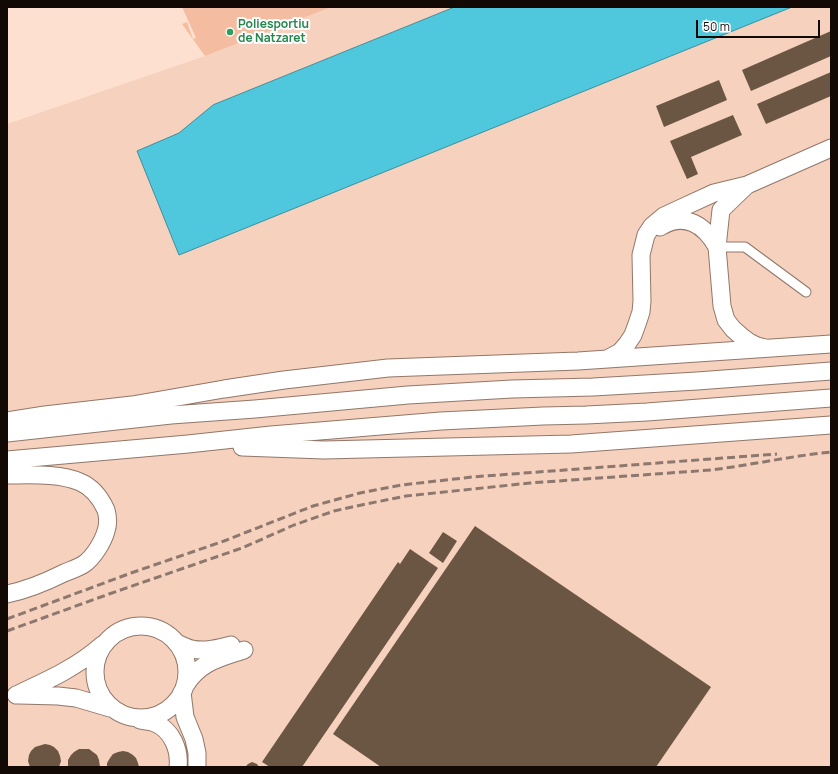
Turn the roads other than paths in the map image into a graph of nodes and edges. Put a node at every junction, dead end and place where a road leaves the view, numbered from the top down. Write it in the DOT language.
graph roads {
  1 [pos="831,148"];
  2 [pos="747,185"];
  3 [pos="643,245"];
  4 [pos="717,247"];
  5 [pos="806,292"];
  6 [pos="831,344"];
  7 [pos="767,348"];
  8 [pos="607,359"];
  9 [pos="831,371"];
  10 [pos="831,398"];
  11 [pos="7,421"];
  12 [pos="831,425"];
  13 [pos="7,434"];
  14 [pos="188,444"];
  15 [pos="7,460"];
  16 [pos="7,475"];
  17 [pos="7,594"];
  18 [pos="108,640"];
  19 [pos="177,643"];
  20 [pos="184,689"];
  21 [pos="11,696"];
  22 [pos="110,708"];
  23 [pos="138,719"];
  24 [pos="178,767"];
  25 [pos="197,767"];
  1 -- 2 [label="street"];
  2 -- 3 [label="street"];
  2 -- 4 [label="street"];
  3 -- 4 [label="street"];
  3 -- 8 [label="street"];
  4 -- 5 [label="lane"];
  4 -- 7 [label="street"];
  6 -- 7 [label="street"];
  7 -- 8 [label="street"];
  8 -- 11 [label="street"];
  9 -- 13 [label="street"];
  10 -- 14 [label="street"];
  12 -- 14 [label="street"];
  14 -- 15 [label="street"];
  16 -- 17 [label="street"];
  18 -- 19 [label="street"];
  18 -- 21 [label="street"];
  18 -- 22 [label="street"];
  19 -- 20 [label="street"];
  19 -- 20 [label="street"];
  20 -- 23 [label="street"];
  20 -- 25 [label="street"];
  21 -- 22 [label="street"];
  22 -- 23 [label="street"];
  23 -- 24 [label="street"];
}
